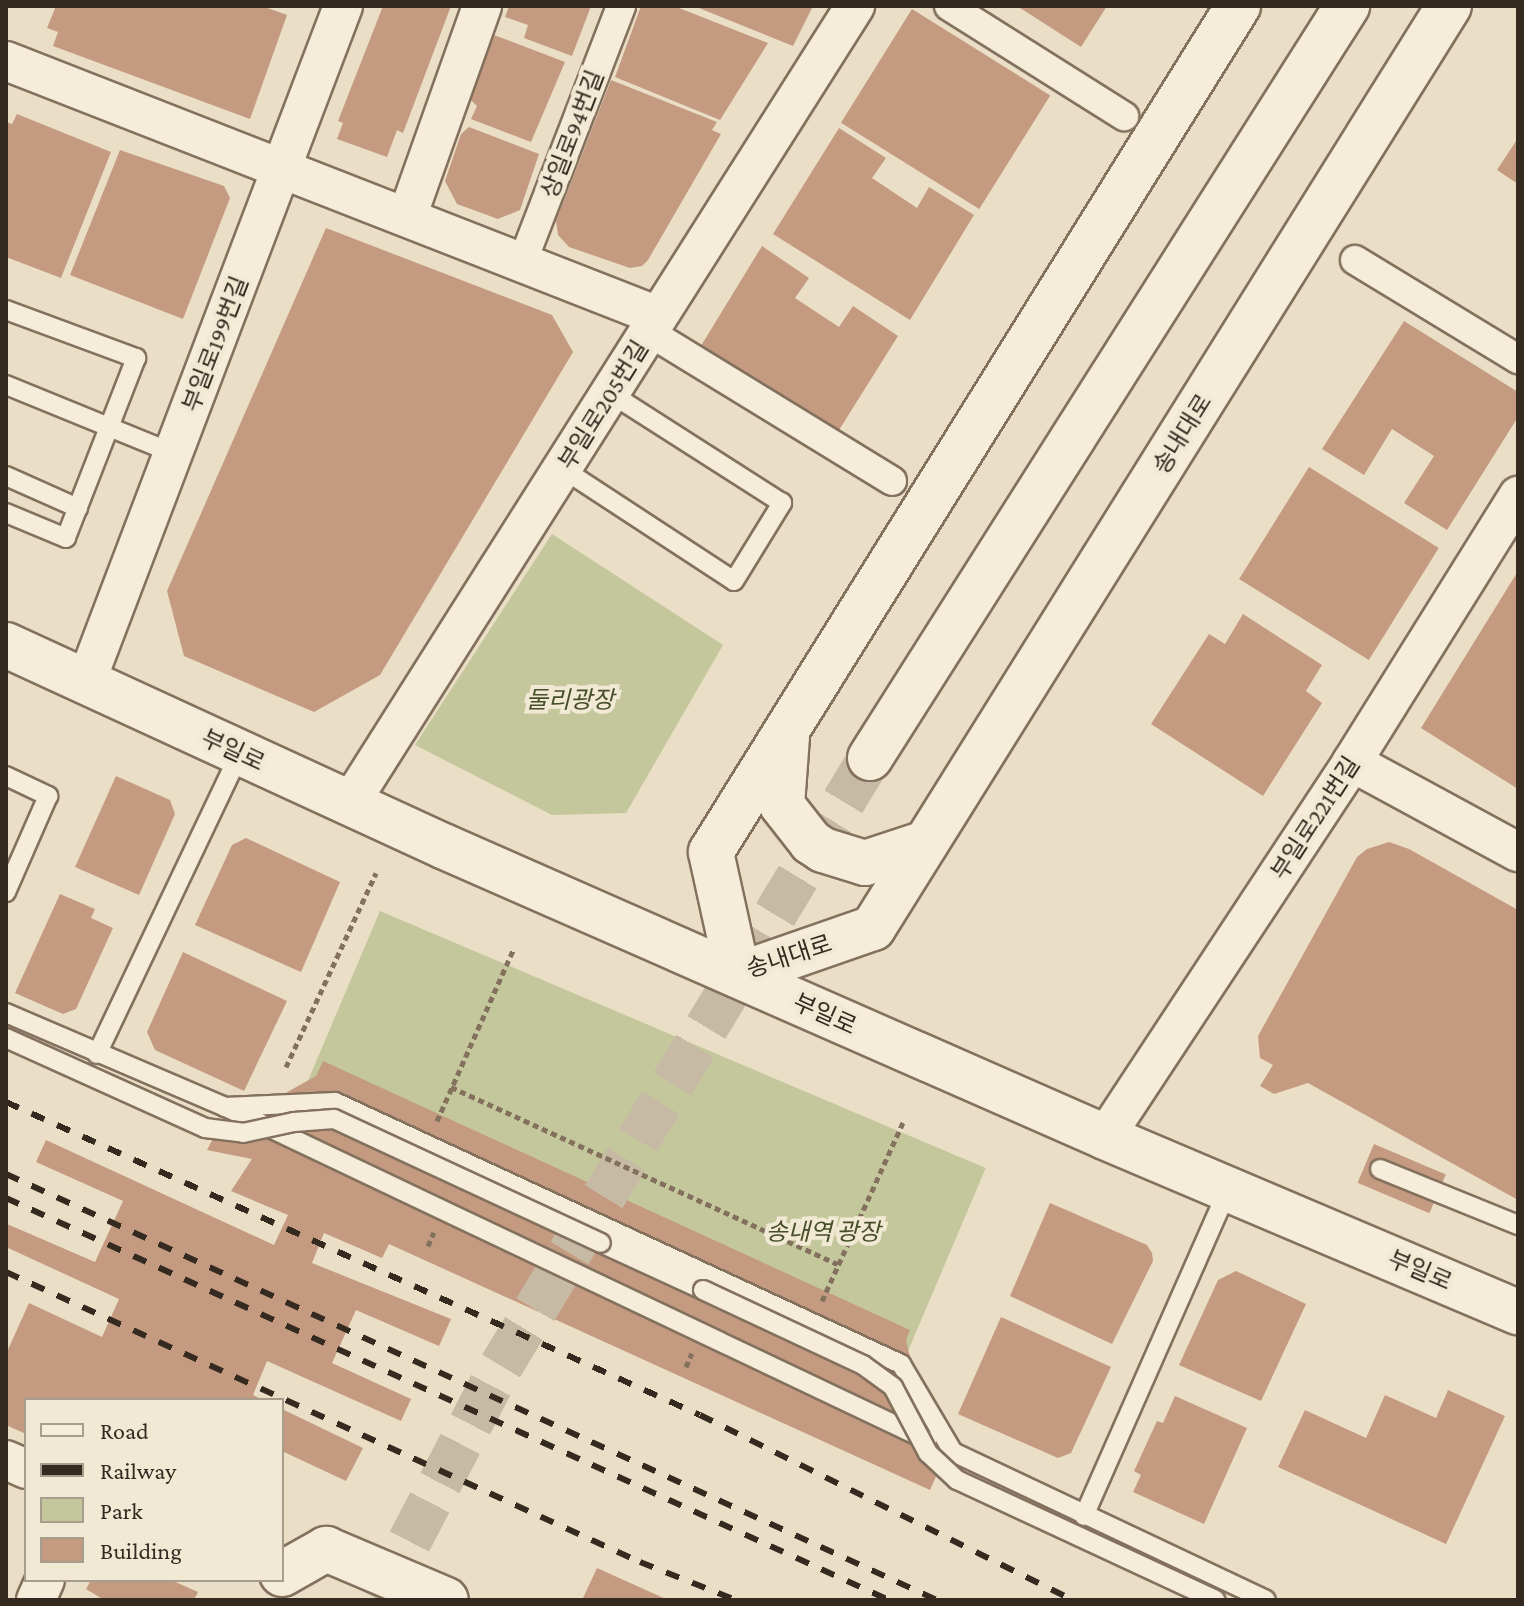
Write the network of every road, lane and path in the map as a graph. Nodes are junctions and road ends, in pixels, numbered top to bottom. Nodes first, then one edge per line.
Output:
1 (343, 6) edge
2 (482, 6) edge
3 (621, 6) edge
4 (855, 6) edge
5 (949, 6) edge
6 (1238, 6) edge
7 (1347, 6) edge
8 (1449, 6) edge
9 (6, 61) edge
10 (1124, 116) dead end
11 (282, 168) junction
12 (407, 217) junction
13 (1355, 260) dead end
14 (522, 263) junction
15 (6, 310) edge
16 (653, 324) junction
17 (1518, 359) edge
18 (6, 385) edge
19 (610, 393) junction
20 (110, 427) junction
21 (173, 453) junction
22 (563, 469) junction
23 (6, 476) edge
24 (892, 481) dead end
25 (78, 508) junction
26 (1514, 510) edge
27 (6, 513) edge
28 (6, 645) edge
29 (86, 682) junction
30 (787, 730) junction
31 (240, 753) junction
32 (870, 758) tunnel mouth
33 (1352, 762) junction
34 (6, 776) edge
35 (350, 803) junction
36 (926, 843) junction
37 (1518, 851) edge
38 (376, 873) dead end
39 (6, 892) edge
40 (513, 950) dead end
41 (738, 975) junction
42 (6, 1013) edge
43 (6, 1038) edge
44 (97, 1054) junction
45 (286, 1067) dead end
46 (451, 1087) junction
47 (225, 1107) junction
48 (904, 1120) dead end
49 (1105, 1137) junction
50 (426, 1145) junction
51 (1380, 1169) dead end
52 (1229, 1189) junction
53 (1518, 1225) edge
54 (837, 1264) junction
55 (1518, 1312) edge
56 (812, 1323) junction
57 (953, 1452) junction
58 (1084, 1516) junction
59 (284, 1573) edge
60 (446, 1600) edge
61 (1216, 1600) edge
62 (1266, 1600) edge

1 - 11 street, 부일로199번길
2 - 12 street
3 - 14 street, 상일로94번길
4 - 16 street, 부일로205번길
5 - 10 street
6 - 30 street, 송내대로
7 - 32 street
8 - 36 street, 송내대로
9 - 11 street
11 - 12 street
11 - 21 street, 부일로199번길
12 - 14 street
13 - 17 street
14 - 16 street
15 - 20 lane
16 - 19 street, 부일로205번길
16 - 24 street
18 - 20 lane
19 - 22 street, 부일로205번길
19 - 22 lane
20 - 21 lane
20 - 25 lane
21 - 29 street, 부일로199번길
22 - 35 street, 부일로205번길
23 - 25 lane
25 - 27 lane
26 - 33 street, 부일로221번길
28 - 29 street, 부일로
29 - 31 street, 부일로
30 - 36 street
30 - 41 street, 송내대로
31 - 35 street, 부일로
31 - 44 lane
33 - 37 street
33 - 49 street, 부일로221번길
34 - 39 lane
35 - 41 street, 부일로
36 - 41 street, 송내대로
38 - 45 path
40 - 46 path
41 - 49 street, 부일로
42 - 44 lane
43 - 61 lane, bridge
44 - 47 lane
46 - 50 path
46 - 54 path
47 - 50 lane
47 - 57 lane
48 - 54 path
49 - 52 street, 부일로
50 - 56 lane
51 - 53 lane
52 - 55 street, 부일로
52 - 58 lane
54 - 56 path
56 - 57 lane
57 - 58 lane
58 - 62 lane
59 - 60 street

